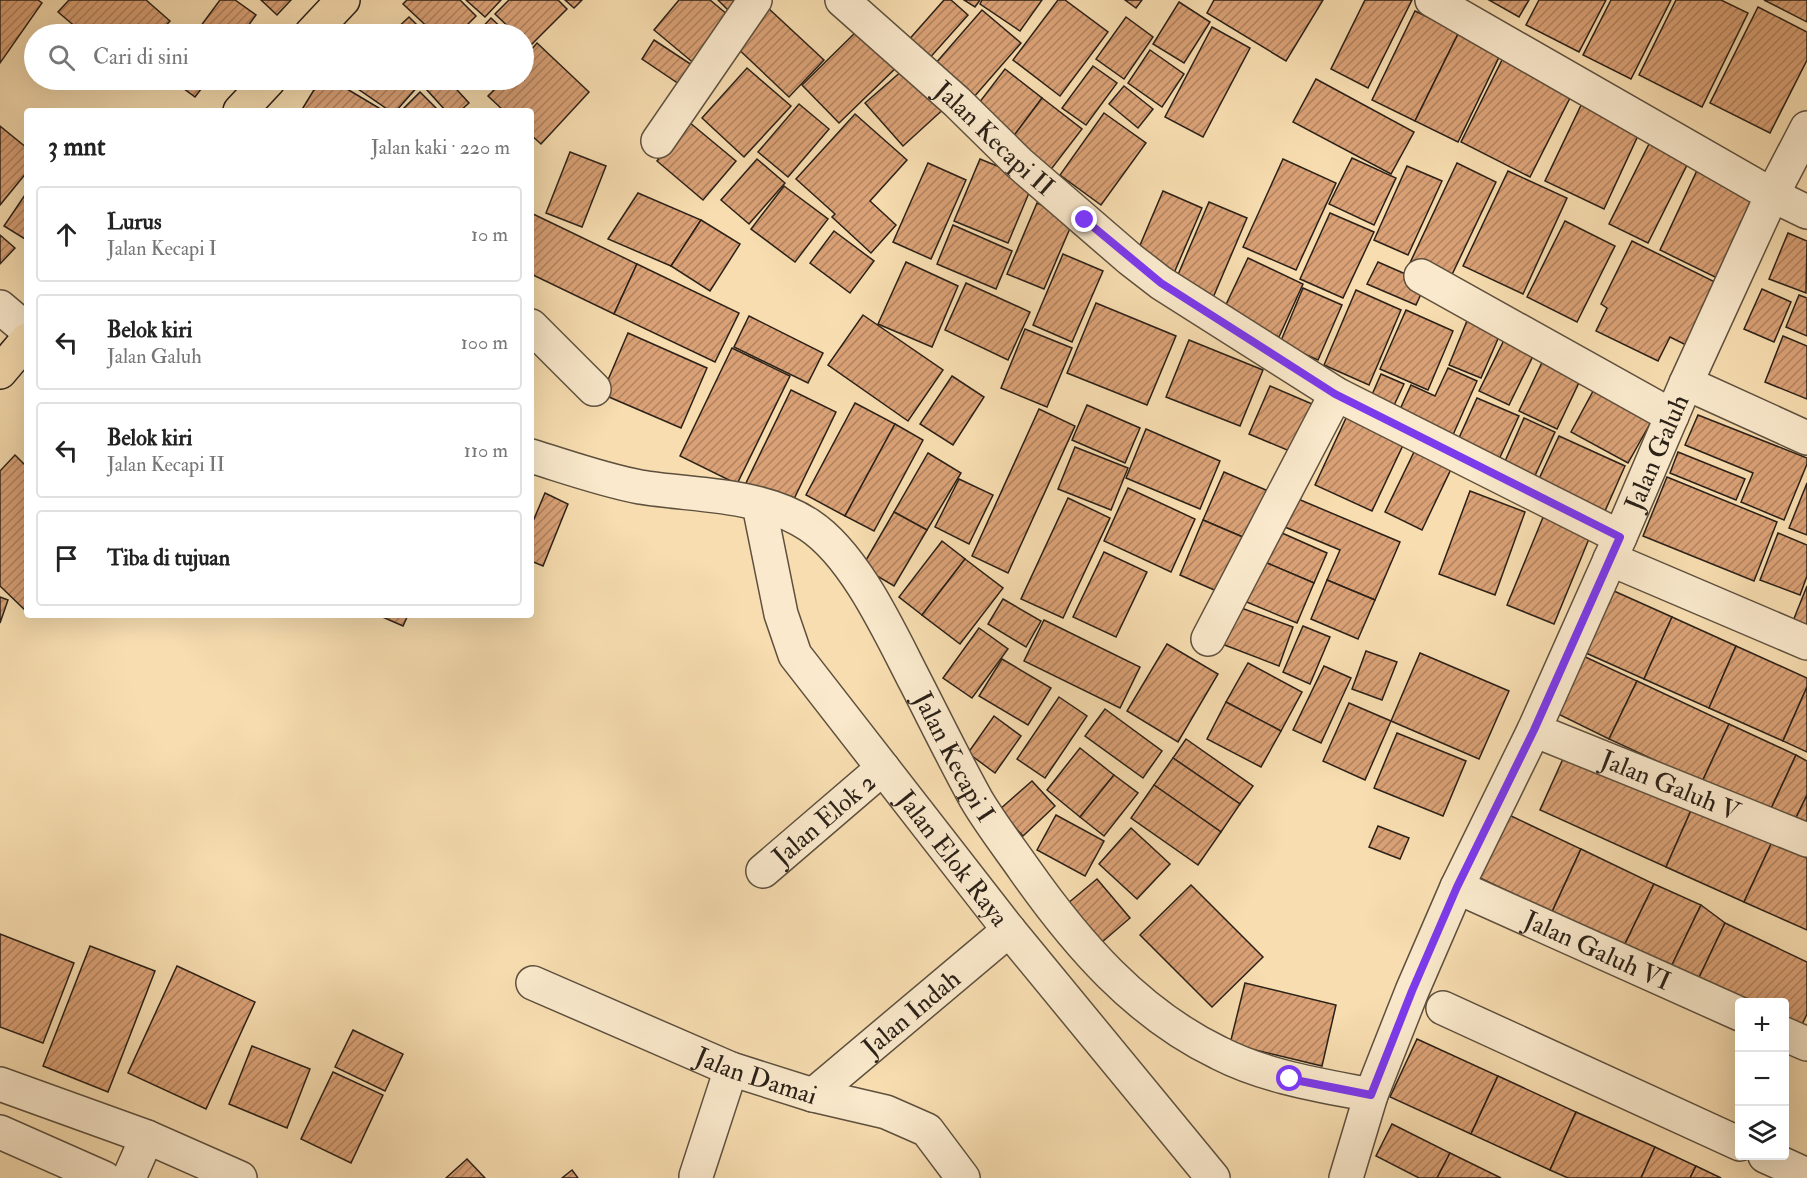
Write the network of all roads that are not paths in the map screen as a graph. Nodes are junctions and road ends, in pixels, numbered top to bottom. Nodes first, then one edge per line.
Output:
1 (343, 0) edge
2 (755, 0) edge
3 (842, 0) edge
4 (1432, 0) edge
5 (320, 24) edge
6 (260, 90) edge
7 (243, 108) edge
8 (1807, 128) edge
9 (658, 141) dead end
10 (1772, 195) junction
11 (1807, 212) edge
12 (1421, 276) dead end
13 (0, 307) edge
14 (24, 327) edge
15 (534, 329) edge
16 (24, 344) edge
17 (0, 372) edge
18 (1686, 383) junction
19 (594, 389) dead end
20 (1335, 394) junction
21 (1672, 416) junction
22 (1807, 438) edge
23 (534, 457) edge
24 (759, 505) junction
25 (1615, 548) junction
26 (1208, 639) dead end
27 (1807, 642) edge
28 (1534, 730) junction
29 (883, 768) junction
30 (1807, 840) edge
31 (763, 871) dead end
32 (1457, 887) junction
33 (1009, 930) junction
34 (533, 983) dead end
35 (1443, 1008) dead end
36 (1735, 1012) edge
37 (1789, 1036) edge
38 (1807, 1044) edge
39 (731, 1069) junction
40 (0, 1084) edge
41 (813, 1095) junction
42 (1371, 1095) junction
43 (76, 1110) junction
44 (0, 1132) edge
45 (147, 1137) junction
46 (1735, 1142) edge
47 (1776, 1160) edge
48 (56, 1168) edge
49 (1807, 1175) edge
50 (696, 1176) dead end
51 (104, 1178) edge
52 (129, 1178) edge
53 (240, 1178) edge
54 (963, 1178) edge
55 (1214, 1178) edge
56 (1346, 1178) edge

1 - 5 main road
2 - 9 street
3 - 20 street, Jalan Kecapi II
4 - 10 street
6 - 7 main road
8 - 10 street, Jalan Galuh
10 - 11 street
10 - 18 street, Jalan Galuh
12 - 21 street
13 - 14 street
15 - 19 street
16 - 17 main road
18 - 21 street, Jalan Galuh
18 - 22 street
20 - 25 street, Jalan Kecapi II
20 - 26 street
21 - 25 street, Jalan Galuh
23 - 24 street, Jalan Kecapi I
24 - 29 street, Jalan Elok Raya
24 - 42 street, Jalan Kecapi I
25 - 27 street, Jalan Kecapi II
25 - 28 street, Jalan Galuh
28 - 30 street, Jalan Galuh V
28 - 32 street, Jalan Galuh
29 - 31 street, Jalan Elok 2
29 - 33 street, Jalan Elok Raya
32 - 36 street, Jalan Galuh VI
32 - 42 street, Jalan Galuh
33 - 41 street, Jalan Indah
33 - 55 street, Jalan Elok Raya
34 - 39 street, Jalan Damai
35 - 46 street
37 - 38 street
39 - 41 street, Jalan Damai
39 - 50 street
40 - 43 street
41 - 54 street, Jalan Damai
42 - 56 street, Jalan Galuh
43 - 45 street
43 - 48 street
44 - 48 street
45 - 52 street
45 - 53 street
47 - 49 street
48 - 51 street

